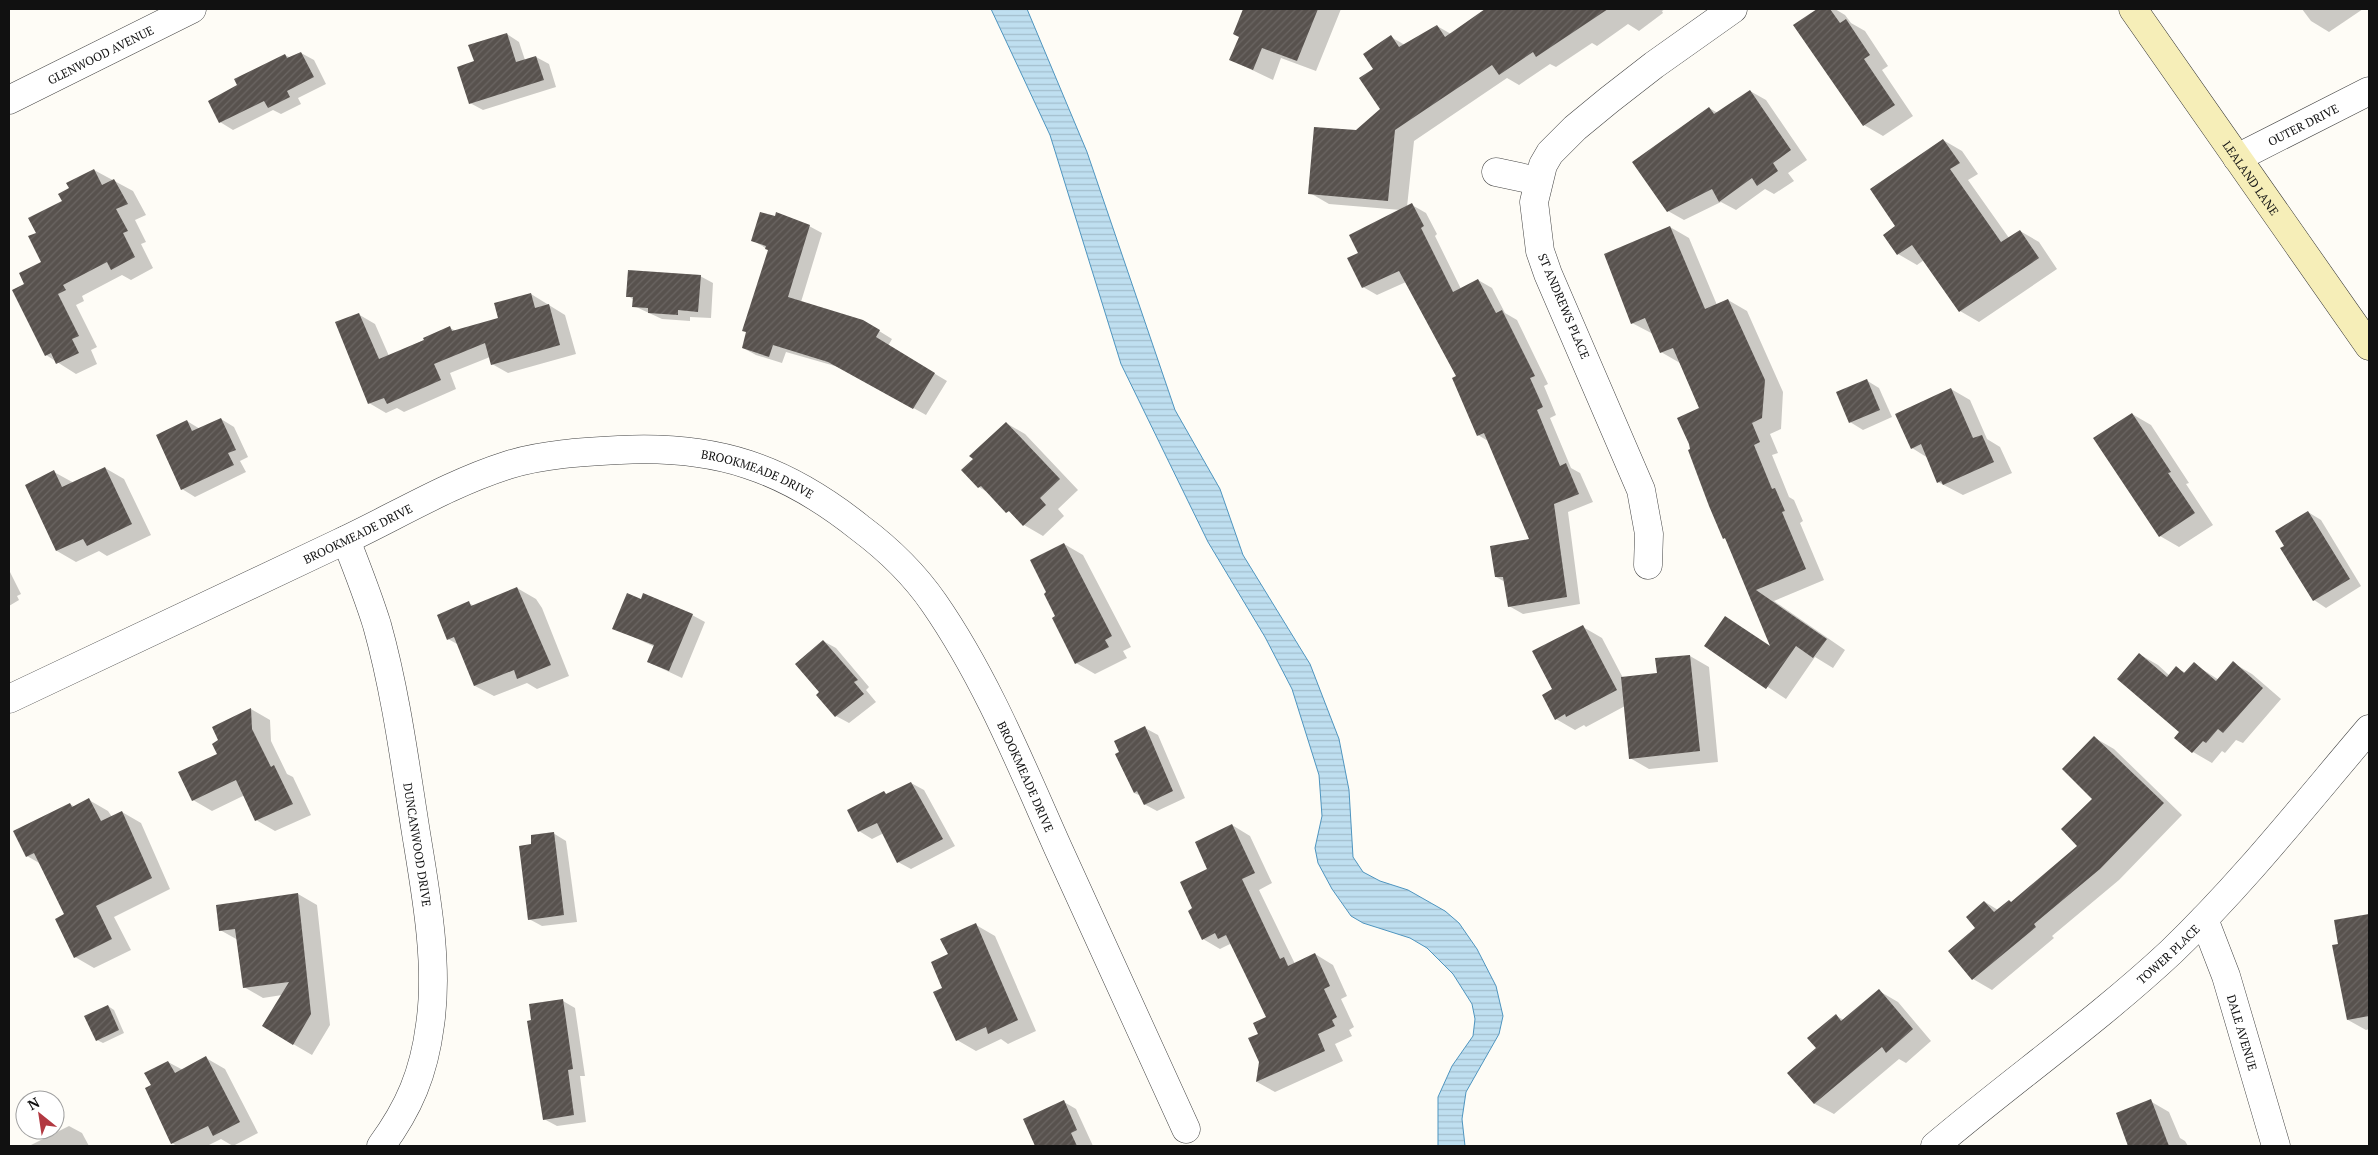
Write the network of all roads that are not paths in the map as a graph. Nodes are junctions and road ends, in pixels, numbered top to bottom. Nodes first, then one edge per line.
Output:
1 (192, 9) edge
2 (1733, 9) edge
3 (2133, 9) edge
4 (2369, 91) edge
5 (9, 100) edge
6 (2237, 158) junction
7 (1496, 172) dead end
8 (1538, 181) junction
9 (2369, 346) edge
10 (346, 540) junction
11 (1648, 565) dead end
12 (9, 699) edge
13 (2369, 729) edge
14 (2204, 919) junction
15 (1186, 1129) dead end
16 (381, 1146) edge
17 (1935, 1146) edge
18 (2276, 1146) edge

1 - 5 street, GLENWOOD AVENUE
2 - 8 street, ST ANDREWS PLACE
3 - 6 street, LEALAND LANE
4 - 6 street, OUTER DRIVE
6 - 9 street, LEALAND LANE
7 - 8 street
8 - 11 street, ST ANDREWS PLACE
10 - 12 street, BROOKMEADE DRIVE
10 - 15 street, BROOKMEADE DRIVE
10 - 16 street, DUNCANWOOD DRIVE
13 - 14 street, TOWER PLACE
14 - 17 street, TOWER PLACE
14 - 18 street, DALE AVENUE

